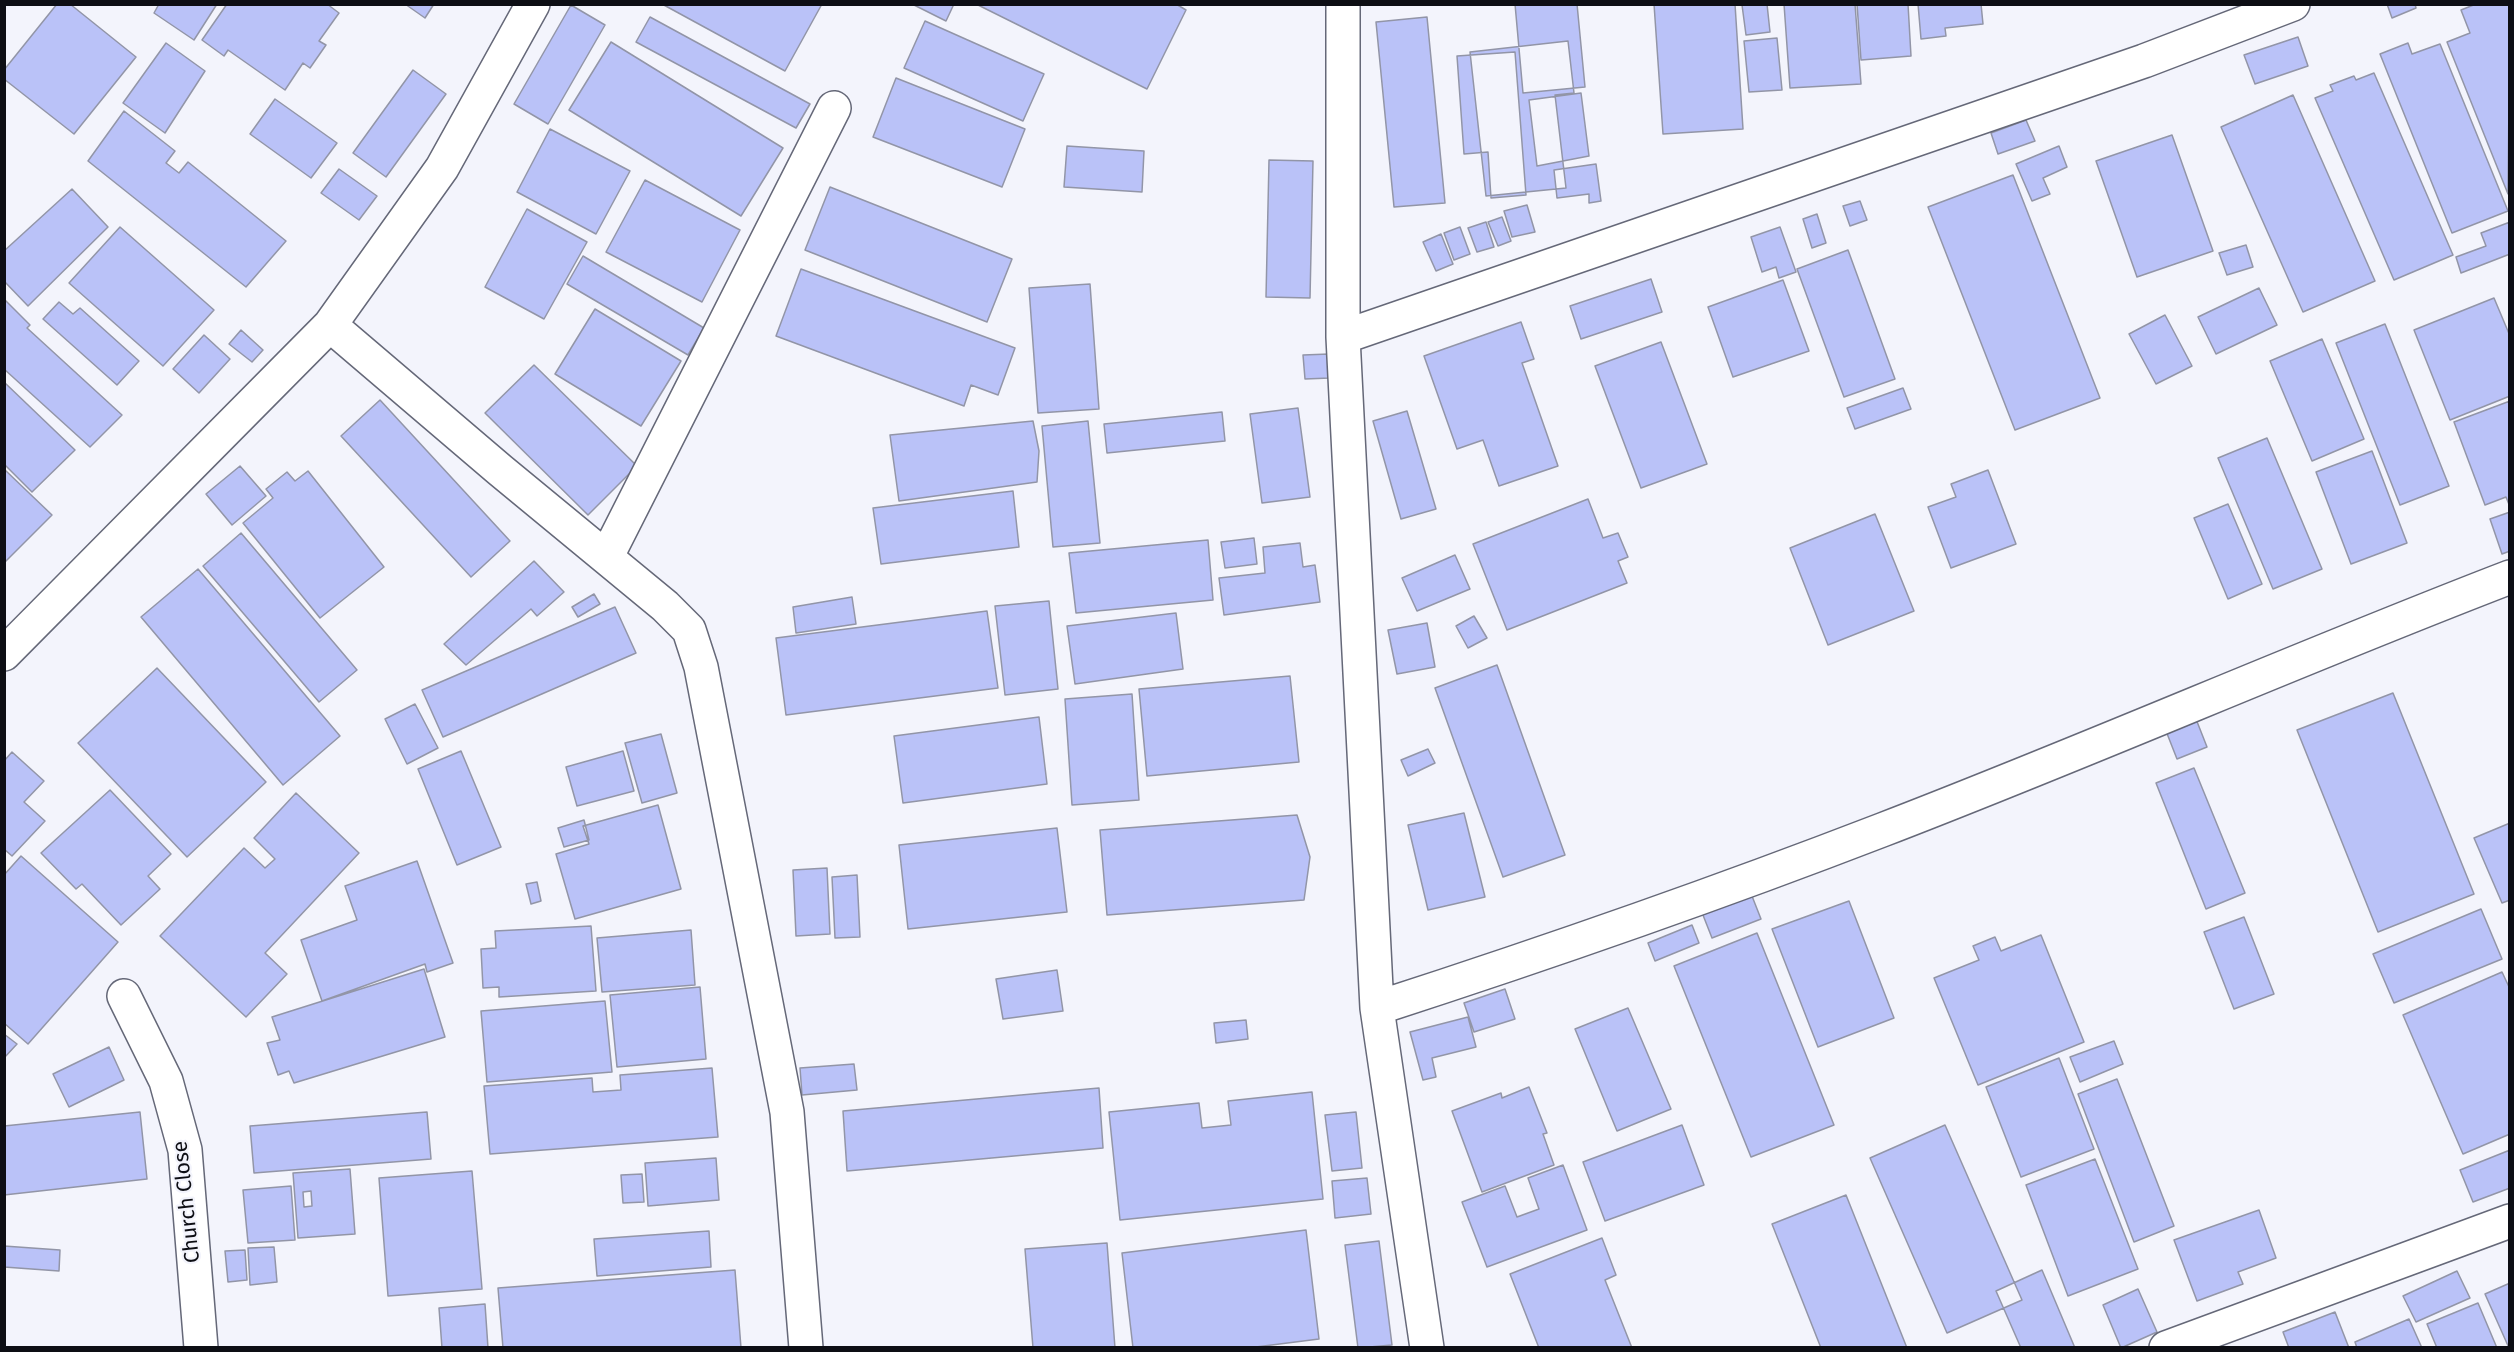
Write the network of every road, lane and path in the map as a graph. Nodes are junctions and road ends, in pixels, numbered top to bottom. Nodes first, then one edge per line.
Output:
1 (532, 4) edge
2 (1342, 4) edge
3 (2294, 4) edge
4 (834, 108) dead end
5 (330, 325) junction
6 (1343, 337) junction
7 (607, 556) junction
8 (2510, 577) edge
9 (4, 654) edge
10 (124, 996) dead end
11 (1377, 1008) junction
12 (2510, 1221) edge
13 (201, 1347) edge
14 (806, 1347) edge
15 (1427, 1347) edge
16 (2166, 1347) edge

1 - 5 street
2 - 6 street
3 - 6 street
4 - 7 street
5 - 7 street
5 - 9 street
6 - 11 street
7 - 14 street
8 - 11 street
10 - 13 street, Church Close
11 - 15 street
12 - 16 street

